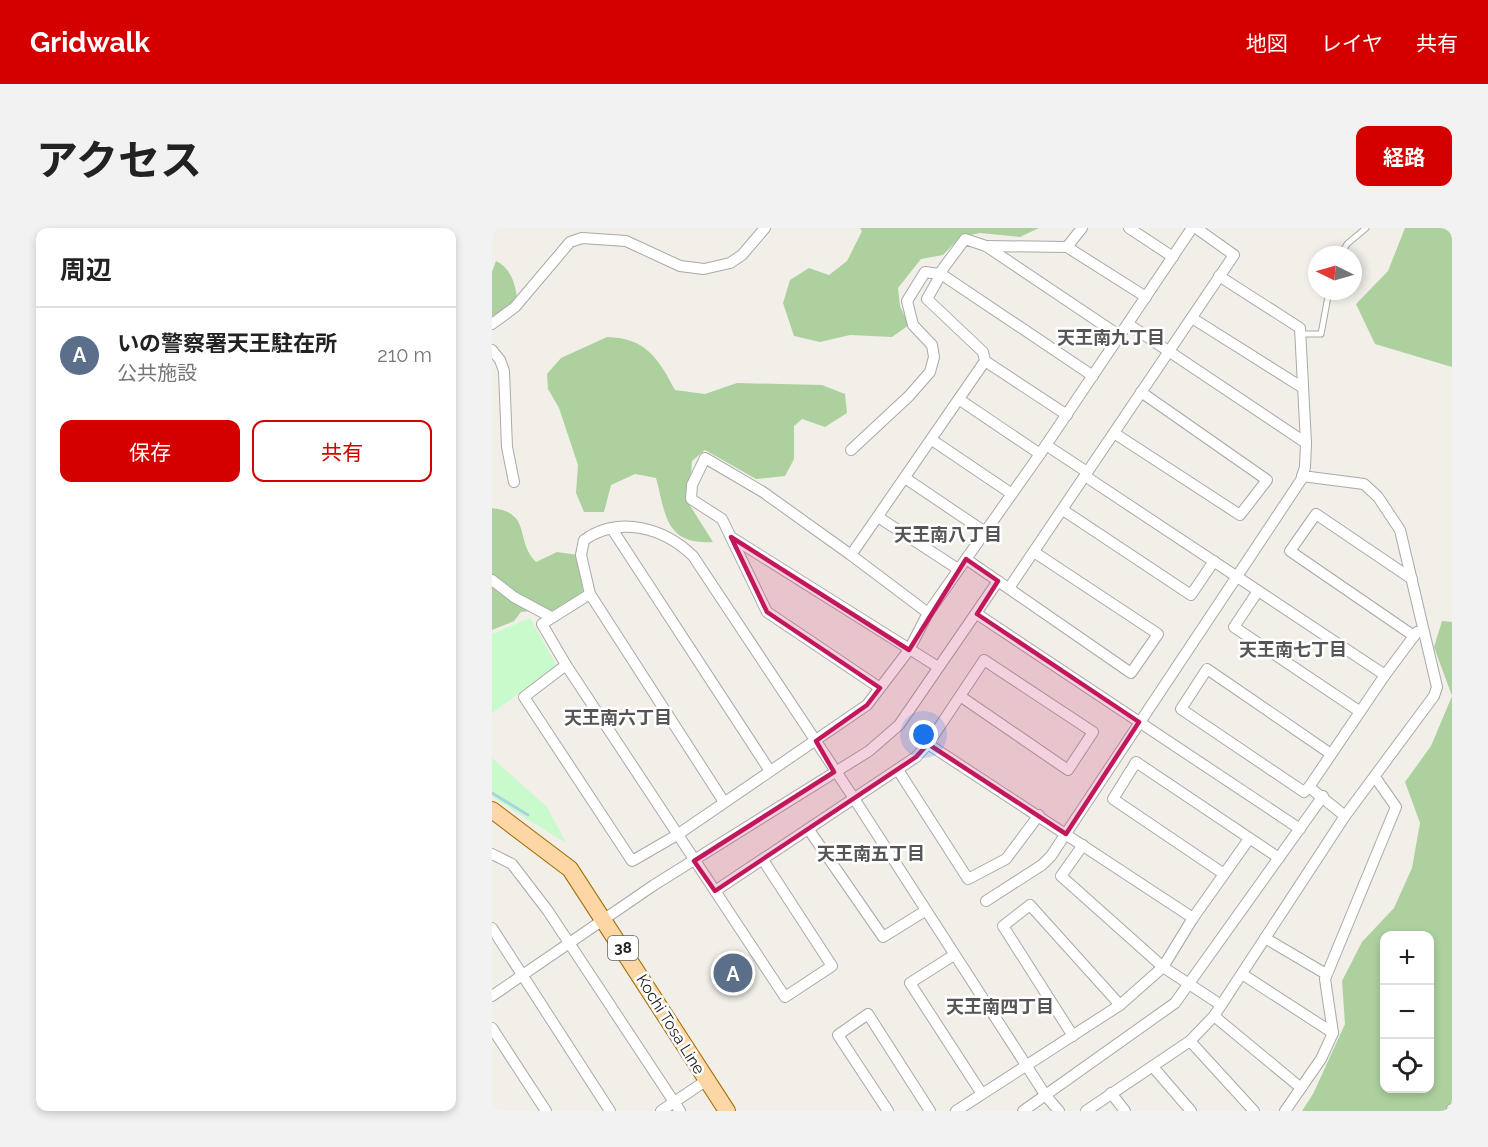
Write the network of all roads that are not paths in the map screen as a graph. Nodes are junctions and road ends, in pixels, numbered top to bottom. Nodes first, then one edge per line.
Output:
1 (765, 228) edge
2 (1082, 228) edge
3 (1129, 228) edge
4 (1194, 228) edge
5 (1366, 228) edge
6 (986, 246) junction
7 (1346, 246) edge
8 (1067, 247) junction
9 (1173, 257) junction
10 (940, 274) junction
11 (1220, 276) junction
12 (1146, 297) junction
13 (1327, 300) edge
14 (1192, 318) junction
15 (492, 324) edge
16 (1128, 324) junction
17 (1301, 334) junction
18 (1120, 336) junction
19 (492, 350) edge
20 (1167, 352) junction
21 (985, 361) junction
22 (1093, 376) junction
23 (1303, 388) junction
24 (1141, 392) junction
25 (960, 400) junction
26 (1066, 415) junction
27 (1114, 433) junction
28 (932, 440) junction
29 (1306, 443) junction
30 (851, 450) dead end
31 (1043, 450) junction
32 (1086, 474) junction
33 (1302, 476) junction
34 (905, 478) junction
35 (514, 482) dead end
36 (1012, 494) junction
37 (1063, 510) junction
38 (878, 517) junction
39 (612, 529) junction
40 (984, 532) junction
41 (731, 537) junction
42 (1034, 552) junction
43 (851, 555) junction
44 (966, 559) junction
45 (1214, 561) junction
46 (958, 569) junction
47 (1237, 576) junction
48 (1412, 579) junction
49 (492, 580) edge
50 (998, 581) junction
51 (1009, 588) junction
52 (1258, 591) junction
53 (590, 594) junction
54 (928, 613) junction
55 (977, 614) junction
56 (551, 617) junction
57 (1423, 624) junction
58 (1414, 636) junction
59 (909, 650) junction
60 (566, 665) junction
61 (938, 667) junction
62 (1385, 675) junction
63 (880, 688) junction
64 (960, 696) junction
65 (1359, 711) junction
66 (1139, 722) junction
67 (816, 741) junction
68 (928, 744) junction
69 (1331, 754) junction
70 (898, 770) junction
71 (770, 771) junction
72 (834, 772) junction
73 (1375, 777) junction
74 (1309, 787) junction
75 (1323, 796) junction
76 (855, 800) junction
77 (724, 802) junction
78 (492, 810) edge
79 (1039, 815) junction
80 (1345, 816) junction
81 (1300, 829) junction
82 (809, 830) junction
83 (1066, 834) junction
84 (677, 835) junction
85 (1249, 839) junction
86 (1083, 845) junction
87 (492, 854) edge
88 (1279, 858) junction
89 (763, 860) junction
90 (694, 861) junction
91 (1224, 874) junction
92 (715, 891) junction
93 (986, 901) dead end
94 (925, 911) junction
95 (1193, 918) junction
96 (605, 920) junction
97 (492, 928) edge
98 (1265, 938) junction
99 (569, 944) junction
100 (954, 956) junction
101 (1163, 967) junction
102 (1242, 974) junction
103 (1326, 974) junction
104 (524, 975) junction
105 (1189, 983) junction
106 (492, 996) edge
107 (1120, 1005) junction
108 (1221, 1005) junction
109 (1214, 1016) junction
110 (492, 1028) edge
111 (1333, 1033) junction
112 (1073, 1036) junction
113 (1190, 1041) junction
114 (1026, 1065) junction
115 (1153, 1067) junction
116 (707, 1080) junction
117 (1301, 1088) junction
118 (1111, 1093) junction
119 (982, 1094) junction
120 (1046, 1096) junction
121 (677, 1107) edge
122 (546, 1111) edge
123 (610, 1111) edge
124 (661, 1111) edge
125 (727, 1111) edge
126 (888, 1111) edge
127 (930, 1111) edge
128 (956, 1111) edge
129 (1023, 1111) edge
130 (1059, 1111) edge
131 (1086, 1111) edge
132 (1125, 1111) edge
133 (1191, 1111) edge
134 (1254, 1111) edge
135 (1285, 1111) edge

1 - 15 street
2 - 8 street
3 - 9 street
4 - 9 street
4 - 11 street
5 - 7 lane
6 - 8 street
6 - 10 street
6 - 18 street
8 - 12 street
9 - 12 street
10 - 21 street
10 - 22 street
10 - 30 street
11 - 14 street
11 - 17 street
12 - 16 street
13 - 17 lane
14 - 20 street
14 - 23 street
16 - 18 street
16 - 20 street
17 - 23 street
18 - 22 street
19 - 35 street
20 - 24 street
20 - 29 street
21 - 25 street
21 - 26 street
22 - 26 street
23 - 29 street
24 - 27 street
24 - 27 street
25 - 28 street
25 - 31 street
26 - 31 street
27 - 32 street
28 - 34 street
28 - 36 street
29 - 33 street
31 - 32 street
31 - 36 street
32 - 37 street
32 - 45 street
33 - 47 street
33 - 48 street
34 - 38 street
34 - 40 street
36 - 40 street
37 - 42 street
37 - 45 street
38 - 43 street
38 - 46 street
39 - 53 street
39 - 67 street
39 - 71 street
40 - 44 street
41 - 43 street
41 - 59 street
41 - 63 street
42 - 51 street
42 - 51 street
43 - 54 street
44 - 46 street
44 - 50 street
45 - 47 street
46 - 54 street
47 - 52 street
47 - 66 street
48 - 57 street
48 - 58 street
49 - 56 street
50 - 51 street
50 - 55 street
52 - 62 street
52 - 65 street
53 - 56 street
53 - 77 street
54 - 59 street
55 - 61 street
55 - 66 street
56 - 60 street
57 - 58 street
57 - 73 street
58 - 62 street
59 - 61 street
59 - 63 street
60 - 84 street
60 - 84 street
61 - 72 street
62 - 65 street
63 - 67 street
64 - 64 street
64 - 68 street
65 - 69 street
66 - 81 street
66 - 83 street
67 - 71 street
67 - 72 street
68 - 70 street
68 - 79 street
69 - 74 street
69 - 74 street
70 - 76 street
70 - 79 street
71 - 77 street
72 - 76 street
72 - 90 street
73 - 80 street
73 - 103 street
74 - 75 street
75 - 80 street
75 - 81 street
76 - 82 street
76 - 94 street
77 - 84 street
78 - 96 main road, Kochi Tosa Line / 38
79 - 83 street
80 - 98 street
81 - 88 street
82 - 89 street
82 - 94 street
83 - 86 street
83 - 93 street
84 - 90 street
85 - 88 street
85 - 91 street
85 - 91 street
86 - 95 street
86 - 101 street
87 - 99 street
88 - 105 street
89 - 92 street
89 - 92 street
90 - 92 street
90 - 96 street
91 - 95 street
94 - 100 street
95 - 101 street
96 - 99 street
96 - 116 main road, Kochi Tosa Line / 38
97 - 104 street
98 - 102 street
98 - 103 street
99 - 104 street
99 - 121 street
100 - 114 street
100 - 119 street
101 - 105 street
101 - 107 street
102 - 108 street
102 - 111 street
103 - 111 street
104 - 106 street
104 - 123 street
105 - 108 street
105 - 120 street
107 - 112 street
107 - 112 street
108 - 109 street
109 - 113 street
109 - 117 street
110 - 122 street
111 - 117 street
112 - 114 street
113 - 115 street
113 - 134 street
114 - 119 street
114 - 120 street
115 - 118 street
115 - 133 street
116 - 121 street
116 - 125 main road, Kochi Tosa Line / 38
117 - 135 street
118 - 131 street
118 - 132 street
119 - 128 street
120 - 129 street
120 - 130 street
121 - 124 street
126 - 127 street

